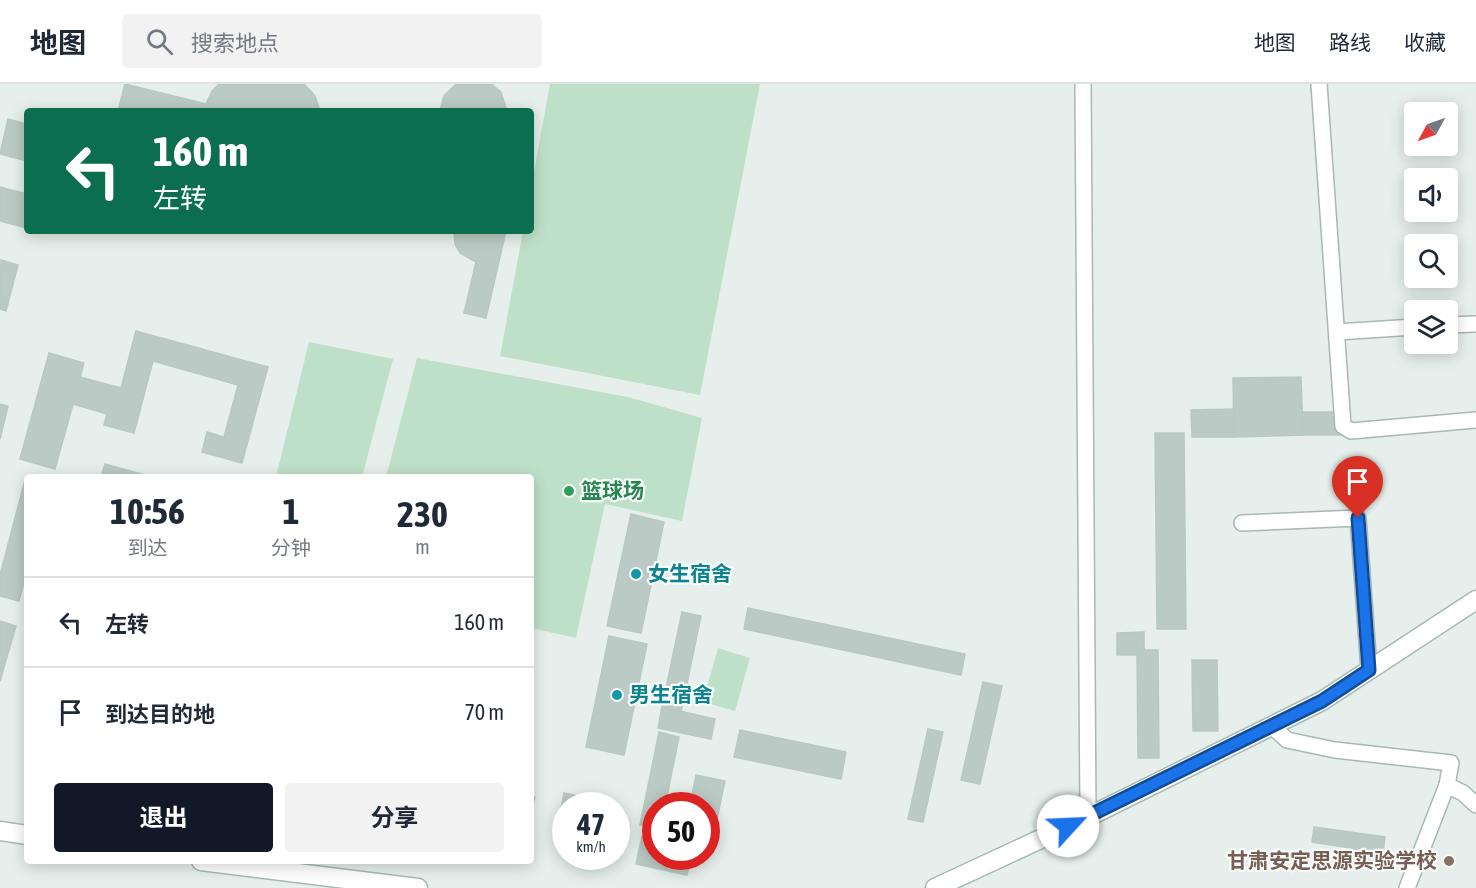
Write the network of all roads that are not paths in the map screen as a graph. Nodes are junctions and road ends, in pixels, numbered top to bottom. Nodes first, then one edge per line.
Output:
1 (1083, 84) edge
2 (1319, 84) edge
3 (1476, 324) edge
4 (1458, 325) edge
5 (1404, 328) edge
6 (1336, 332) junction
7 (1476, 420) edge
8 (1242, 523) dead end
9 (1476, 600) edge
10 (1369, 670) junction
11 (1272, 726) junction
12 (1447, 785) junction
13 (1476, 805) edge
14 (1088, 817) junction
15 (0, 831) edge
16 (24, 835) edge
17 (225, 864) edge
18 (418, 888) edge
19 (935, 888) edge
20 (1407, 888) edge

1 - 14 street
2 - 6 street
3 - 4 street
5 - 6 street
6 - 7 street
8 - 10 street
9 - 10 main road
10 - 11 main road
11 - 12 street
11 - 14 main road
12 - 13 street
12 - 20 street
14 - 19 main road
15 - 16 main road
17 - 18 main road

